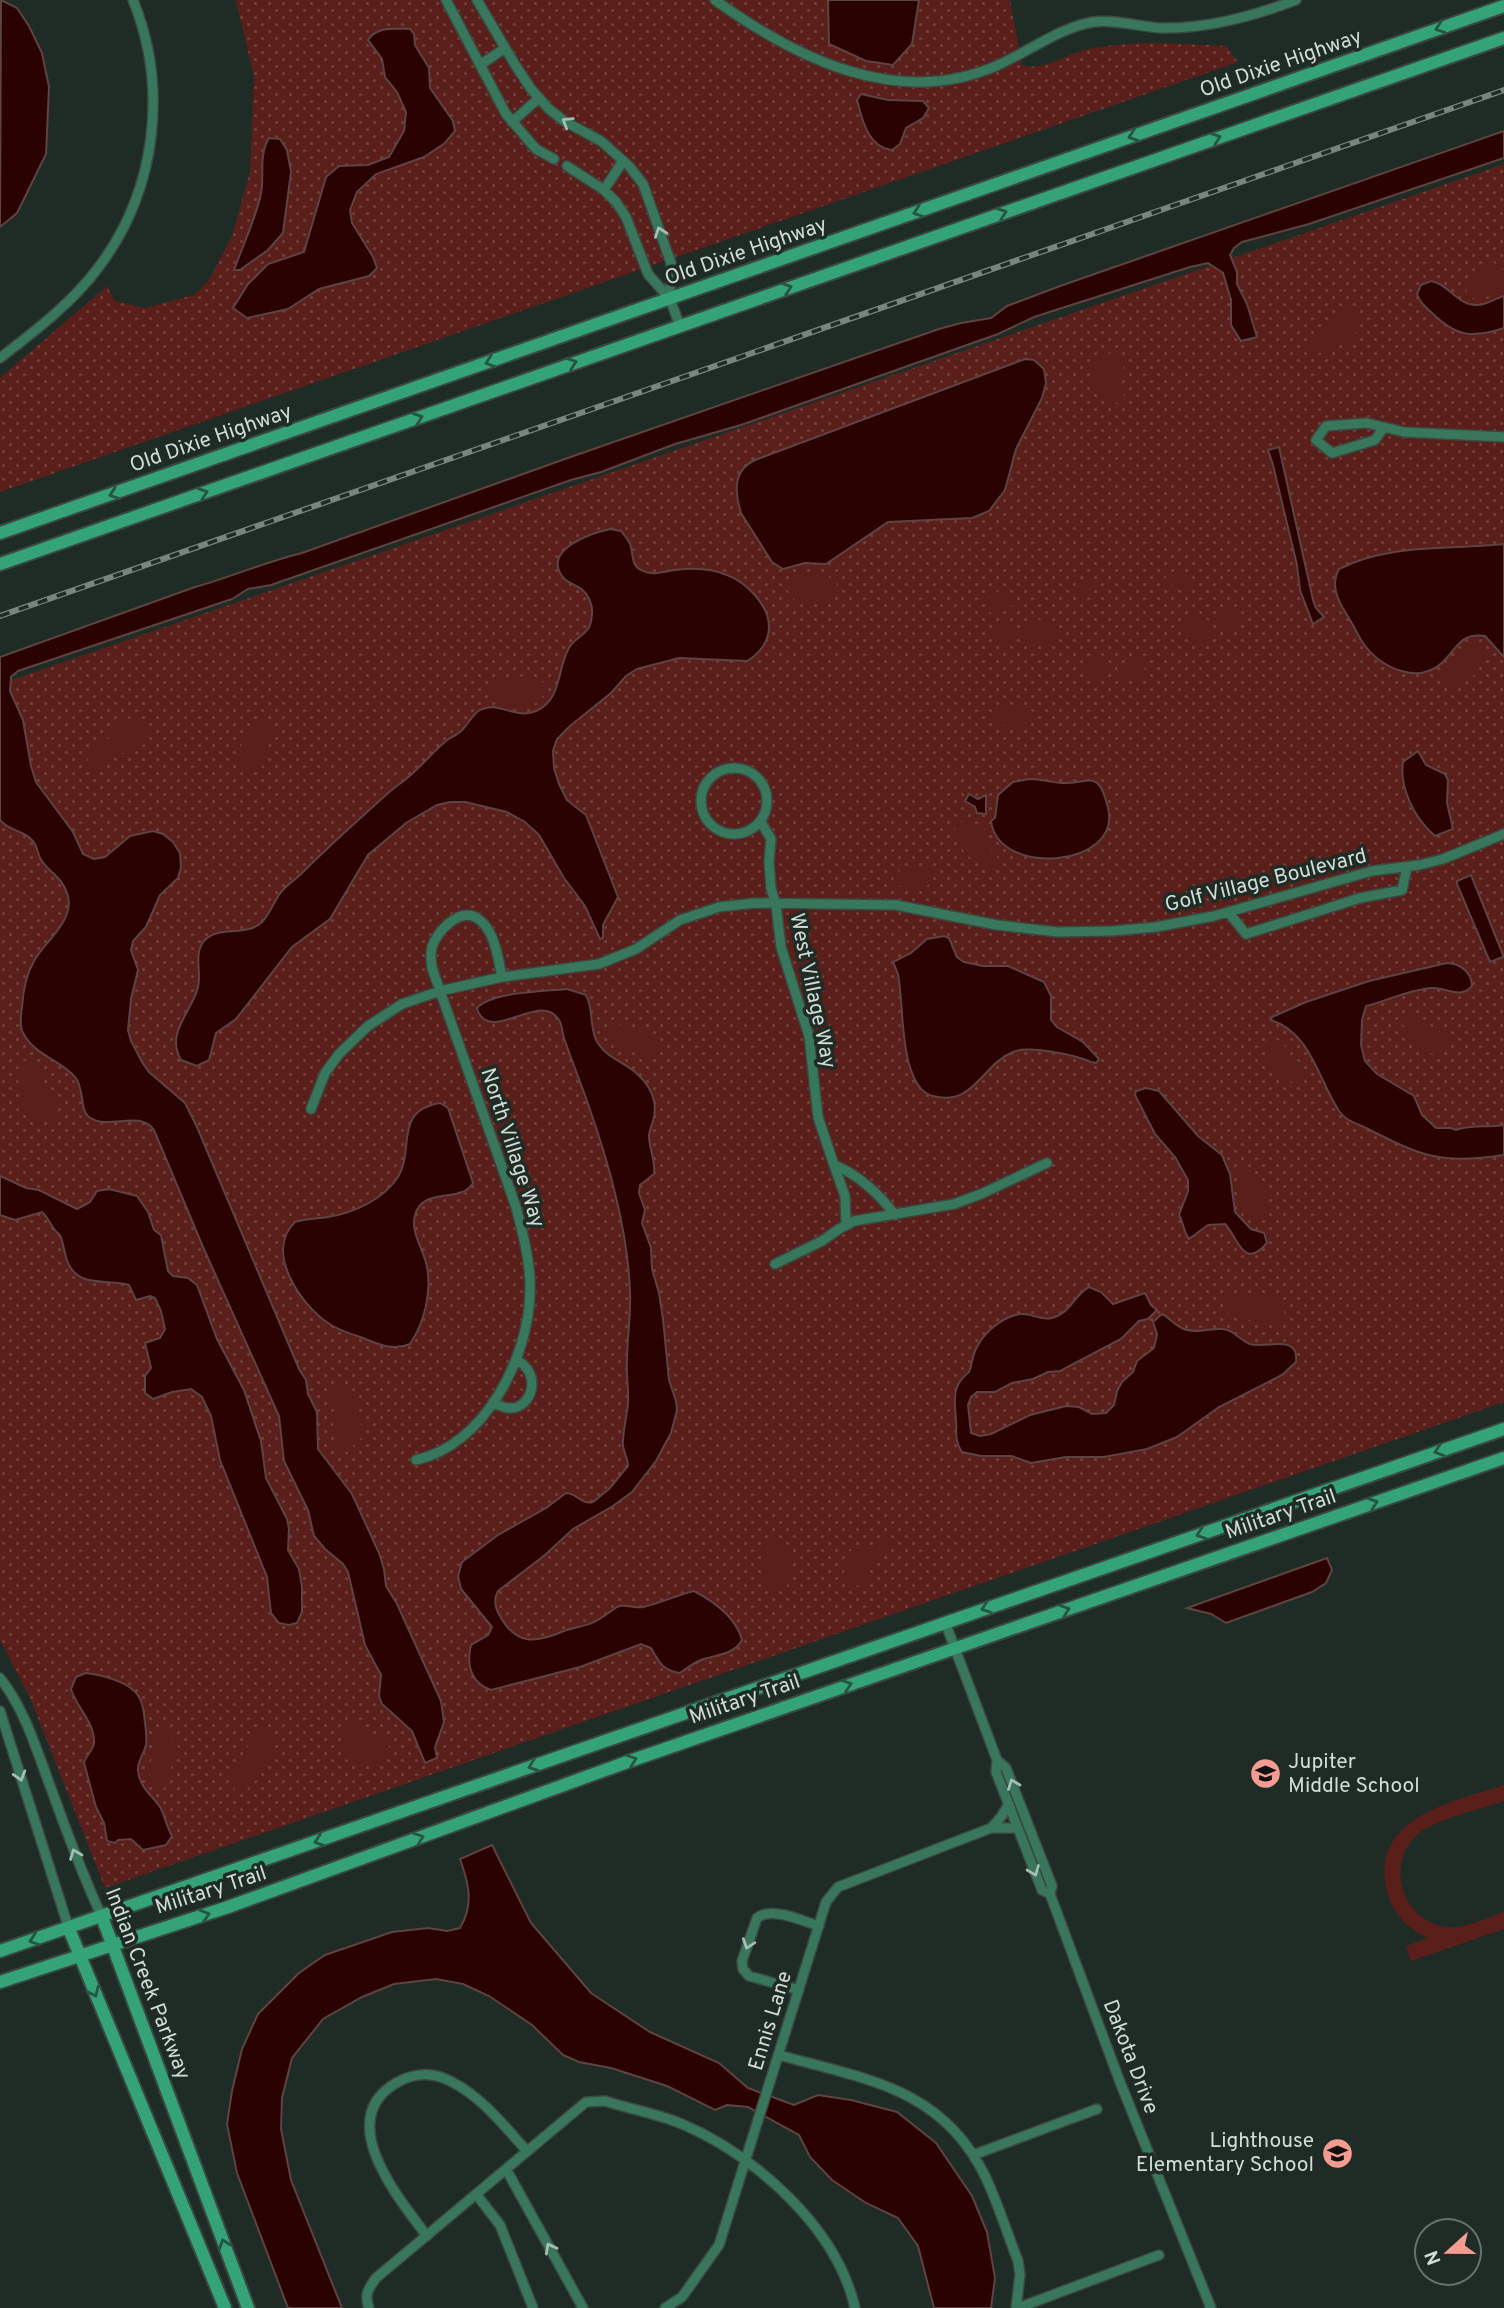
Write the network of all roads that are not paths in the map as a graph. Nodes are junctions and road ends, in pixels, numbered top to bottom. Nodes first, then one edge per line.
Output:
1 (133, 0) edge
2 (446, 0) edge
3 (477, 0) edge
4 (715, 0) edge
5 (1296, 0) edge
6 (1504, 6) edge
7 (1504, 38) edge
8 (505, 48) junction
9 (480, 65) junction
10 (539, 98) junction
11 (512, 122) junction
12 (554, 159) dead end
13 (623, 161) junction
14 (567, 166) dead end
15 (604, 190) junction
16 (670, 299) junction
17 (680, 326) junction
18 (0, 358) edge
19 (1384, 427) junction
20 (1504, 437) edge
21 (0, 533) edge
22 (0, 565) edge
23 (761, 822) junction
24 (1504, 834) edge
25 (1408, 867) junction
26 (776, 905) junction
27 (1229, 913) junction
28 (502, 977) junction
29 (440, 991) junction
30 (311, 1108) dead end
31 (1047, 1163) dead end
32 (834, 1165) junction
33 (895, 1215) junction
34 (846, 1224) junction
35 (775, 1264) dead end
36 (516, 1360) junction
37 (493, 1402) junction
38 (1504, 1429) edge
39 (1504, 1458) edge
40 (416, 1460) dead end
41 (945, 1622) junction
42 (954, 1648) junction
43 (0, 1678) edge
44 (0, 1710) edge
45 (997, 1760) junction
46 (1009, 1804) junction
47 (991, 1828) junction
48 (1018, 1828) junction
49 (1050, 1894) junction
50 (102, 1917) junction
51 (819, 1926) junction
52 (69, 1928) junction
53 (113, 1943) junction
54 (0, 1951) edge
55 (79, 1955) junction
56 (0, 1982) edge
57 (799, 1990) junction
58 (779, 2055) junction
59 (1097, 2109) dead end
60 (527, 2151) junction
61 (973, 2155) junction
62 (744, 2161) junction
63 (506, 2169) junction
64 (476, 2194) junction
65 (427, 2236) junction
66 (1159, 2255) dead end
67 (225, 2308) edge
68 (248, 2308) edge
69 (369, 2308) edge
70 (533, 2308) edge
71 (583, 2308) edge
72 (665, 2308) edge
73 (855, 2308) edge
74 (1017, 2308) edge
75 (1211, 2308) edge

1 - 18 street
2 - 9 street
3 - 8 street
4 - 5 street
6 -> 16 main road, Old Dixie Highway
17 -> 7 main road
8 - 9 street
8 - 10 street
9 - 11 street
10 - 11 street
13 -> 10 street
11 - 12 street
13 - 15 street
16 -> 13 street
14 - 15 street
15 - 16 street
16 - 17 street
16 -> 21 main road, Old Dixie Highway
22 -> 17 main road
19 - 19 street
19 - 20 street
23 - 23 street
23 - 26 street, West Village Way
24 - 25 street, Golf Village Boulevard
25 - 27 street, Golf Village Boulevard
25 - 27 street
26 - 27 street, Golf Village Boulevard
26 - 28 street, Golf Village Boulevard
26 - 32 street, West Village Way
28 - 29 street, Golf Village Boulevard
28 - 29 street
29 - 30 street, Golf Village Boulevard
29 - 36 street, North Village Way
31 - 33 street
32 - 33 street
32 - 34 street, West Village Way
33 - 34 street
34 - 35 street
36 - 37 street, North Village Way
36 - 37 street
37 - 40 street, North Village Way
38 -> 41 main road, Military Trail
42 -> 39 main road, Military Trail
41 - 42 street, Dakota Drive
41 -> 50 main road, Military Trail
42 - 45 street, Dakota Drive
53 -> 42 main road, Military Trail
50 -> 43 street, Indian Creek Parkway
44 -> 52 street
45 - 46 street, Dakota Drive
49 -> 45 street, Dakota Drive
46 - 47 street
46 - 48 street, Dakota Drive
47 - 48 street, Ennis Lane
47 - 51 street, Ennis Lane
48 -> 49 street, Dakota Drive
49 - 75 street, Dakota Drive
50 - 52 main road, Military Trail
50 - 53 main road, Indian Creek Parkway
51 - 57 street, Ennis Lane
51 -> 57 street
52 -> 54 main road, Military Trail
52 - 55 main road
53 - 55 main road, Military Trail
68 -> 53 main road, Indian Creek Parkway
55 - 56 main road, Military Trail
55 -> 67 main road
57 - 58 street, Ennis Lane
58 - 61 street
58 - 62 street, Ennis Lane
59 - 61 street
60 - 62 street
60 - 63 street
60 - 65 street
61 - 74 street
62 - 72 street, Ennis Lane
62 - 73 street
63 - 64 street
71 -> 63 street
64 - 65 street
64 - 70 street
65 - 69 street
66 - 74 street

